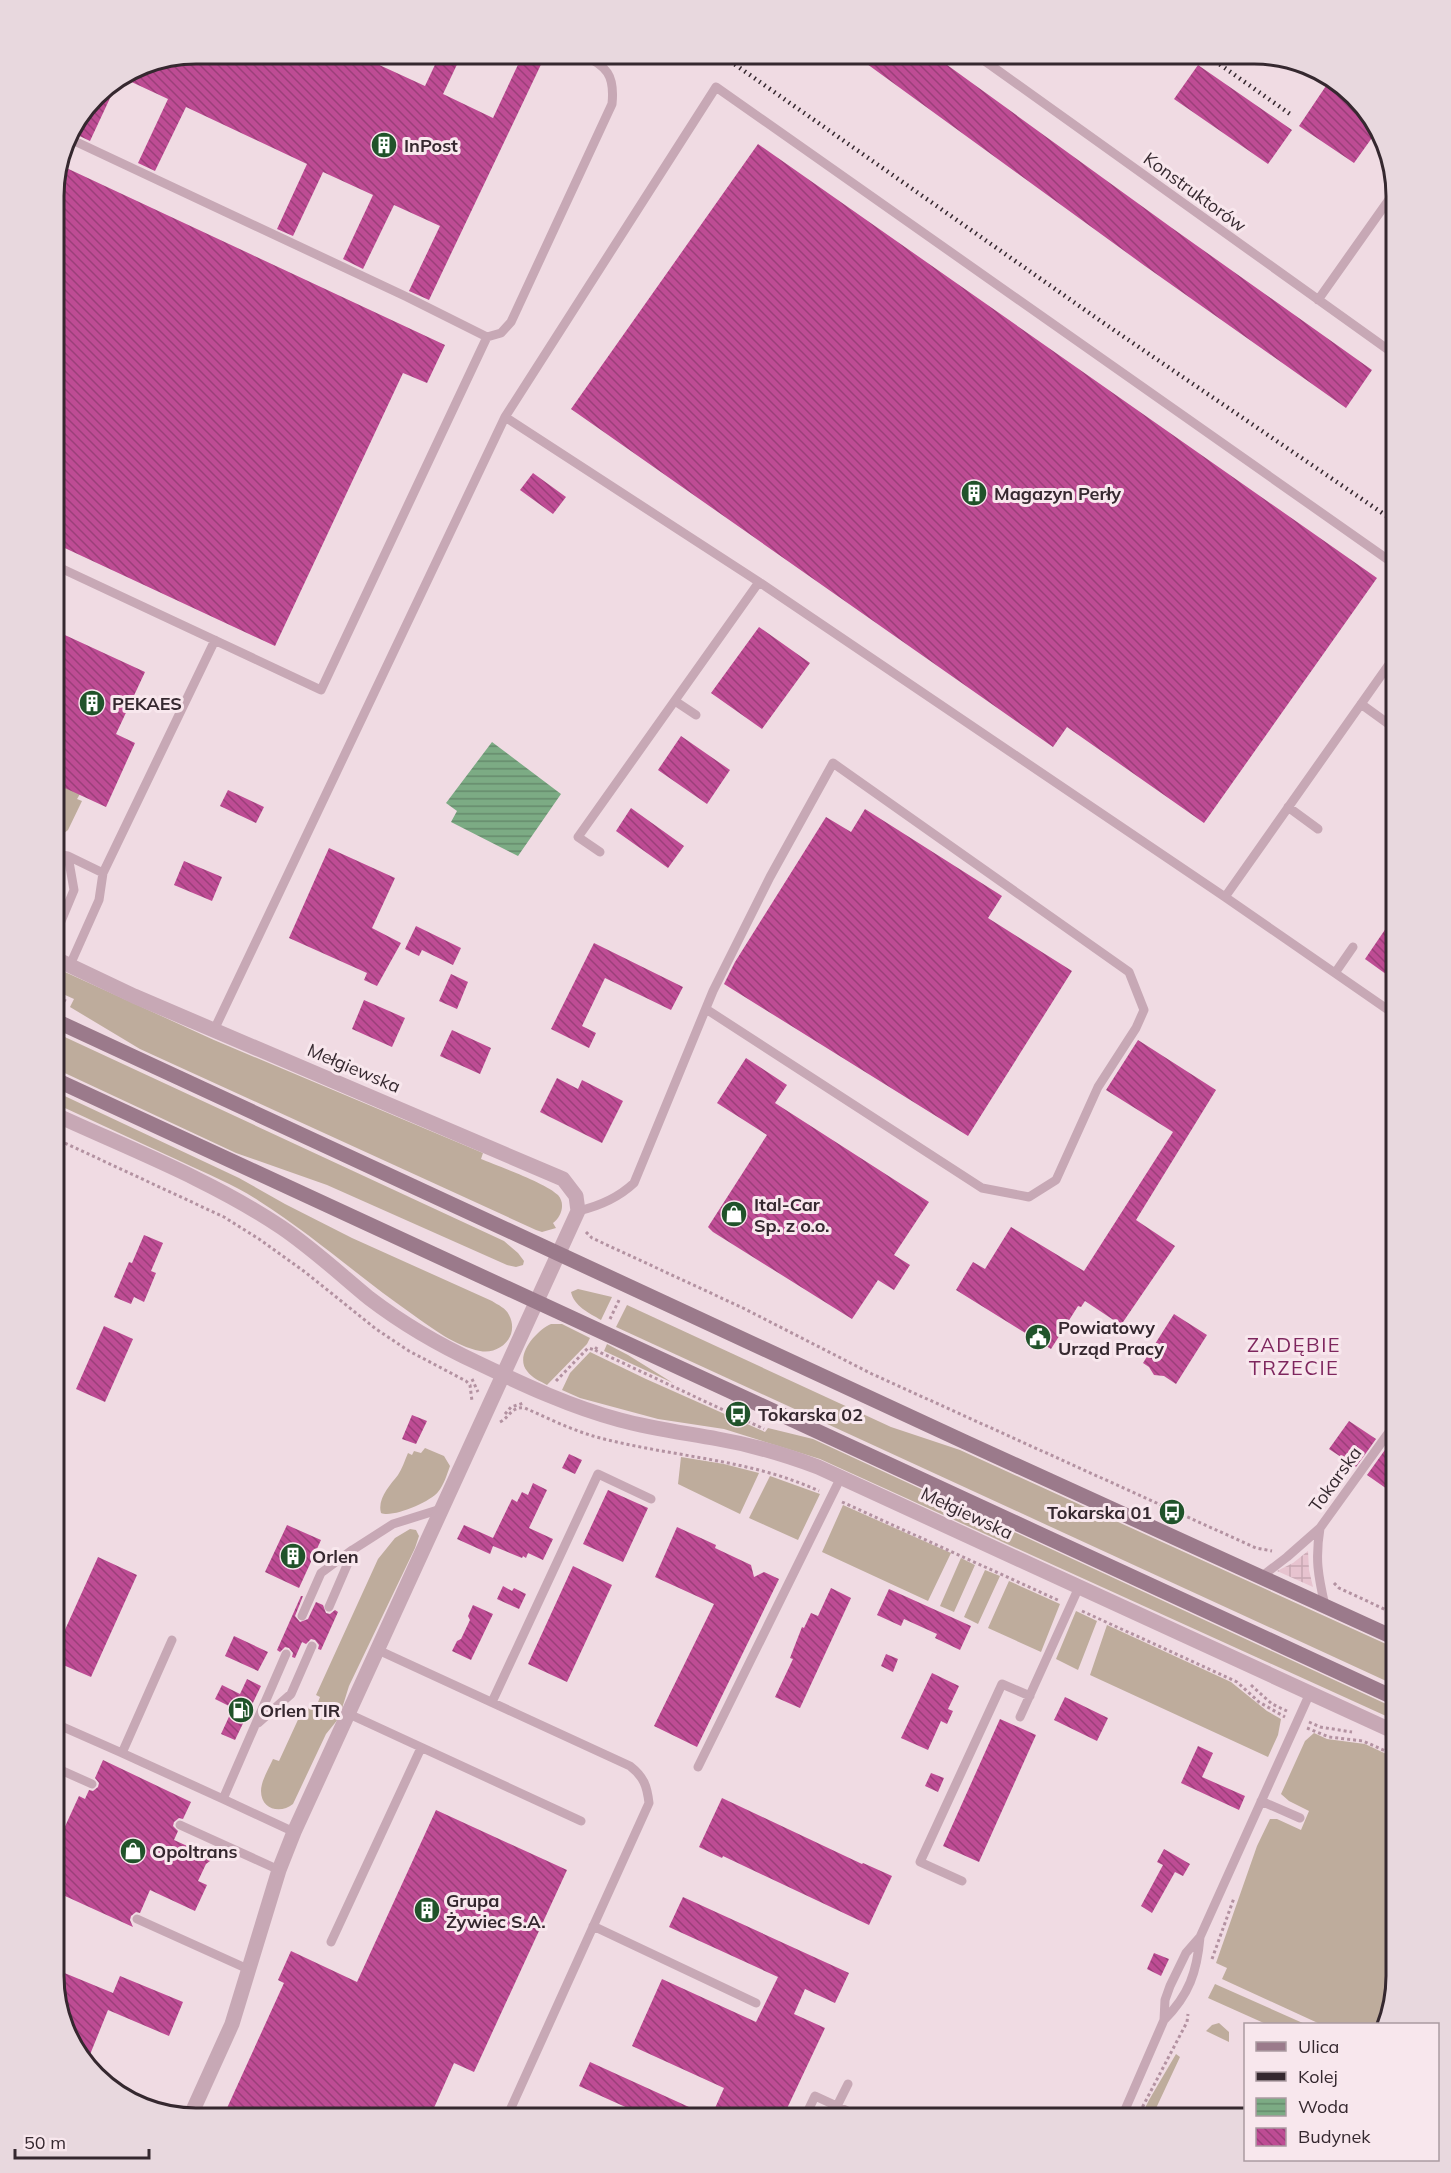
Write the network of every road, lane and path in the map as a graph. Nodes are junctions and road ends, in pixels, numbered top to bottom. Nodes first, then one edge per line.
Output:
1 (599, 64) edge
2 (990, 65) edge
3 (77, 142) edge
4 (1386, 204) edge
5 (1318, 300) junction
6 (487, 338) junction
7 (1386, 348) edge
8 (505, 417) junction
9 (1386, 558) edge
10 (65, 570) edge
11 (759, 582) junction
12 (215, 640) junction
13 (1386, 669) edge
14 (675, 701) junction
15 (1361, 704) junction
16 (696, 715) dead end
17 (1386, 722) edge
18 (1288, 807) junction
19 (1318, 829) dead end
20 (600, 852) dead end
21 (65, 856) edge
22 (68, 856) junction
23 (103, 873) junction
24 (1225, 897) junction
25 (65, 913) edge
26 (1353, 947) dead end
27 (65, 963) edge
28 (70, 965) junction
29 (1335, 973) junction
30 (1386, 1008) edge
31 (706, 1009) junction
32 (65, 1025) edge
33 (214, 1030) junction
34 (64, 1084) edge
35 (64, 1119) edge
36 (578, 1211) junction
37 (560, 1253) junction
38 (638, 1261) dead end
39 (538, 1302) junction
40 (595, 1350) dead end
41 (504, 1376) junction
42 (764, 1428) dead end
43 (1386, 1436) edge
44 (841, 1477) junction
45 (651, 1499) dead end
46 (444, 1508) junction
47 (1320, 1528) junction
48 (354, 1549) junction
49 (1287, 1557) junction
50 (1317, 1569) junction
51 (1261, 1577) junction
52 (1079, 1587) junction
53 (1324, 1606) junction
54 (329, 1608) dead end
55 (1386, 1610) edge
56 (302, 1616) dead end
57 (1386, 1634) edge
58 (172, 1640) dead end
59 (312, 1646) dead end
60 (378, 1650) junction
61 (286, 1654) dead end
62 (1310, 1693) junction
63 (1386, 1694) edge
64 (1030, 1696) junction
65 (492, 1702) junction
66 (349, 1714) junction
67 (1020, 1717) dead end
68 (1296, 1722) junction
69 (255, 1725) junction
70 (64, 1727) edge
71 (1386, 1728) edge
72 (421, 1748) junction
73 (1386, 1751) edge
74 (122, 1753) junction
75 (698, 1767) dead end
76 (64, 1772) edge
77 (92, 1784) dead end
78 (223, 1799) junction
79 (1261, 1800) junction
80 (1300, 1818) dead end
81 (581, 1821) dead end
82 (180, 1825) dead end
83 (294, 1832) junction
84 (279, 1870) junction
85 (962, 1881) dead end
86 (137, 1919) dead end
87 (593, 1926) junction
88 (1200, 1937) junction
89 (331, 1942) dead end
90 (250, 1970) junction
91 (756, 2003) dead end
92 (1164, 2020) junction
93 (848, 2084) dead end
94 (837, 2106) junction
95 (194, 2108) edge
96 (511, 2108) edge
97 (809, 2108) edge
98 (841, 2108) edge
99 (1126, 2108) edge

1 - 6 lane
2 - 5 lane, Konstruktorów
3 - 6 lane
4 - 5 lane
5 - 7 lane, Konstruktorów
6 - 12 lane
8 - 9 lane
8 - 11 lane
8 - 33 lane
10 - 12 lane
11 - 14 lane
11 - 24 lane
12 - 23 lane
13 - 15 lane
14 - 16 lane
14 - 20 lane
15 - 17 lane
15 - 18 lane
18 - 19 lane
18 - 24 lane
21 - 22 lane
22 - 23 lane
22 - 25 lane
23 - 28 lane
24 - 29 lane
26 - 29 lane
27 - 28 street, Mełgiewska
28 - 33 street, Mełgiewska
29 - 30 lane
31 - 31 lane
31 - 36 lane
32 - 37 main road
33 - 36 street, Mełgiewska
34 - 39 main road, Mełgiewska
35 - 41 street, Mełgiewska
36 - 37 street
37 - 39 street
37 - 51 main road
38 - 49 path
39 - 41 street
39 - 63 main road, Mełgiewska
40 - 42 path
41 - 44 street, Mełgiewska
41 - 46 street
43 - 47 lane, Tokarska
44 - 52 street, Mełgiewska
44 - 75 lane
45 - 65 lane
46 - 48 lane
46 - 60 street
47 - 49 lane, Tokarska
47 - 50 lane, Tokarska
48 - 54 lane
48 - 56 lane
49 - 51 lane, Tokarska
50 - 53 lane, Tokarska
50 - 55 path
51 - 53 main road
52 - 62 street, Mełgiewska
52 - 64 lane
53 - 57 main road
58 - 74 lane
59 - 69 lane
60 - 65 lane
60 - 66 street
61 - 69 lane
62 - 68 lane
62 - 71 street, Mełgiewska
64 - 67 lane
64 - 85 lane
65 - 87 lane
66 - 72 lane
66 - 83 street
68 - 73 path
68 - 79 lane
69 - 78 lane
70 - 74 lane
72 - 81 lane
72 - 89 lane
74 - 78 lane
76 - 77 lane
78 - 83 lane
79 - 80 lane
79 - 88 lane
82 - 84 lane
83 - 84 street
84 - 90 street
86 - 90 lane
87 - 91 lane
87 - 96 lane
88 - 92 lane
88 - 92 lane
90 - 95 street
92 - 99 lane
93 - 94 lane
94 - 97 lane
94 - 98 lane

